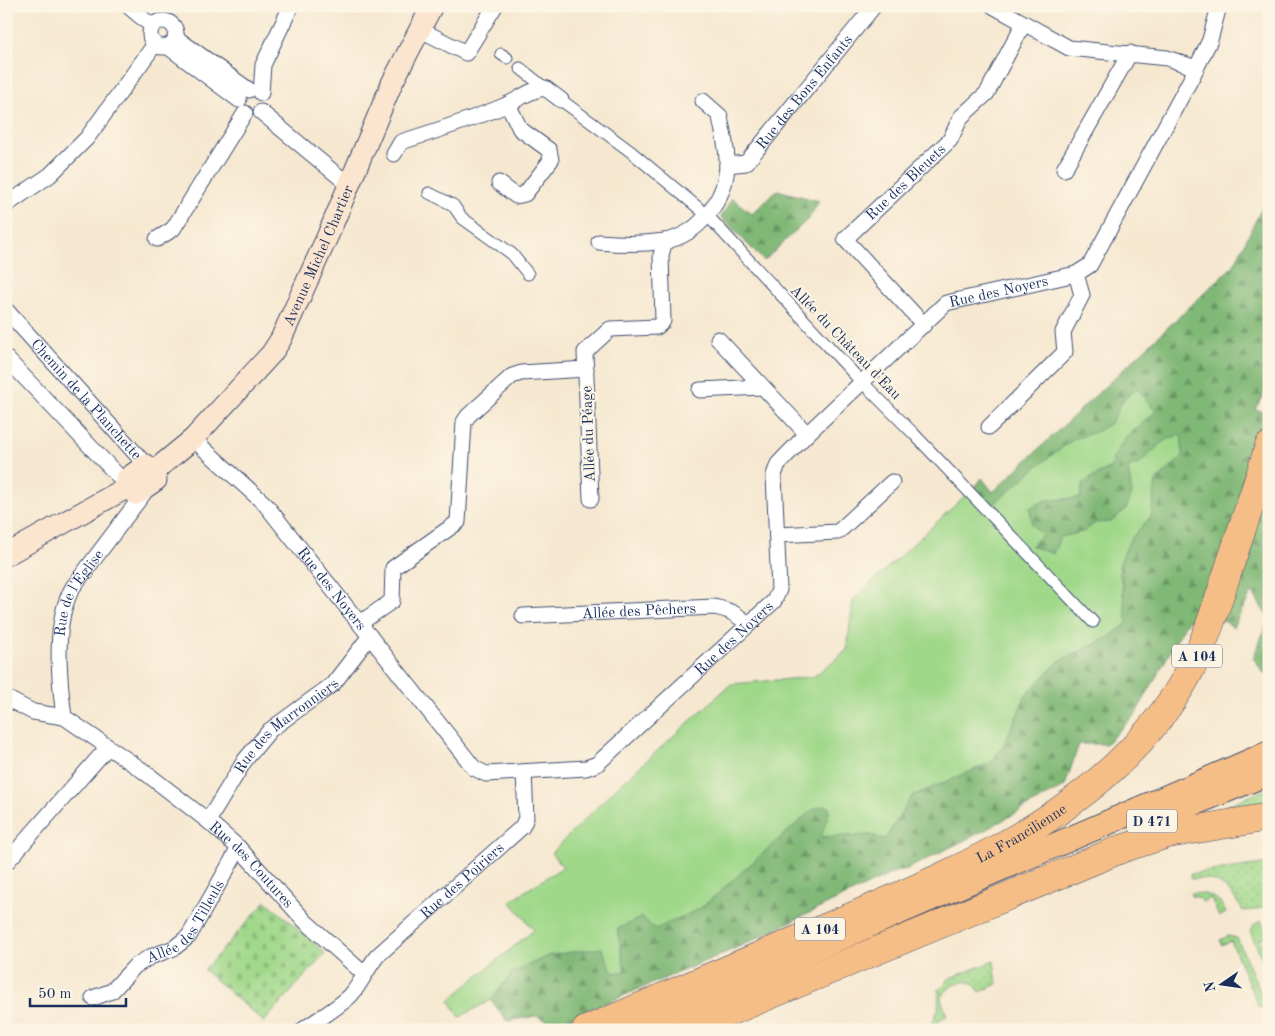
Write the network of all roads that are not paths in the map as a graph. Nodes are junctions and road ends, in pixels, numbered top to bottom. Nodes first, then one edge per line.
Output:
1 (128, 6) edge
2 (291, 6) edge
3 (432, 6) edge
4 (495, 6) edge
5 (874, 6) edge
6 (993, 6) edge
7 (1219, 6) edge
8 (1024, 23) junction
9 (152, 26) junction
10 (419, 29) junction
11 (166, 42) junction
12 (1130, 53) junction
13 (520, 68) dead end
14 (1196, 68) junction
15 (545, 88) junction
16 (248, 99) junction
17 (561, 100) joint
18 (703, 101) dead end
19 (508, 104) junction
20 (394, 154) dead end
21 (727, 165) junction
22 (1064, 169) dead end
23 (499, 183) dead end
24 (349, 185) junction
25 (429, 194) dead end
26 (6, 205) edge
27 (707, 215) junction
28 (157, 239) dead end
29 (665, 241) junction
30 (599, 242) dead end
31 (528, 274) dead end
32 (1076, 274) junction
33 (6, 310) edge
34 (924, 324) junction
35 (718, 339) dead end
36 (6, 358) edge
37 (586, 369) junction
38 (863, 383) junction
39 (762, 387) junction
40 (700, 390) dead end
41 (989, 427) dead end
42 (807, 434) junction
43 (193, 439) junction
44 (1269, 446) edge
45 (149, 474) junction
46 (892, 482) dead end
47 (125, 486) junction
48 (591, 499) dead end
49 (777, 535) junction
50 (7, 554) edge
51 (523, 616) dead end
52 (1093, 622) dead end
53 (360, 623) junction
54 (748, 625) junction
55 (370, 636) junction
56 (6, 698) edge
57 (64, 717) junction
58 (108, 748) junction
59 (1269, 753) edge
60 (524, 772) junction
61 (1269, 772) edge
62 (1269, 817) edge
63 (208, 821) junction
64 (238, 848) junction
65 (6, 863) edge
66 (1043, 880) junction
67 (363, 973) junction
68 (93, 998) dead end
69 (303, 1030) edge
70 (586, 1030) edge
71 (626, 1030) edge
72 (686, 1030) edge

1 - 9 street
2 - 16 street
3 - 10 main road, Avenue Michel Chartier
4 - 10 street
5 - 21 street, Rue des Bons Enfants
6 - 8 street
7 - 14 street
8 - 12 street
8 - 34 street, Rue des Bleuets
9 - 11 street
9 - 11 street
10 - 24 main road, Avenue Michel Chartier
11 - 16 street
11 - 26 street
12 - 14 street
12 - 22 street
13 - 15 street
14 - 32 street
15 - 17 street
15 - 19 street
16 - 24 street
16 - 28 street
17 - 27 street, Allée du Château d'Eau
18 - 21 street
19 - 20 street
19 - 23 street
21 - 27 street
24 - 43 main road, Avenue Michel Chartier
25 - 31 street
27 - 29 street
27 - 38 street, Allée du Château d'Eau
29 - 30 street
29 - 37 street
32 - 34 street, Rue des Noyers
32 - 41 street
33 - 45 street, Chemin de la Planchette
34 - 38 street, Rue des Noyers
35 - 39 street
36 - 47 street
37 - 48 street, Allée du Péage
37 - 53 street
38 - 42 street, Rue des Noyers
38 - 52 street, Allée du Château d'Eau
39 - 40 street
39 - 42 street
42 - 49 street, Rue des Noyers
43 - 45 main road, Avenue Michel Chartier
43 - 53 street, Rue des Noyers
44 - 70 highway, La Francilienne / A 104
45 - 47 main road
45 - 57 street, Rue de l'Église
46 - 49 street
47 - 50 main road
49 - 54 street, Rue des Noyers
51 - 54 street, Allée des Pêchers
53 - 55 street, Rue des Noyers
54 - 60 street, Rue des Noyers
55 - 60 street, Rue des Noyers
55 - 63 street, Rue des Marronniers
56 - 57 street
57 - 58 street, Rue des Coutures
58 - 63 street, Rue des Coutures
58 - 65 street
59 - 71 main road, D 471
60 - 67 street, Rue des Poiriers
61 - 66 main road, D 471
62 - 66 highway
63 - 64 street, Rue des Coutures
64 - 67 street, Rue des Coutures
64 - 68 street, Allée des Tilleuls
66 - 72 highway, A 104
67 - 69 street

